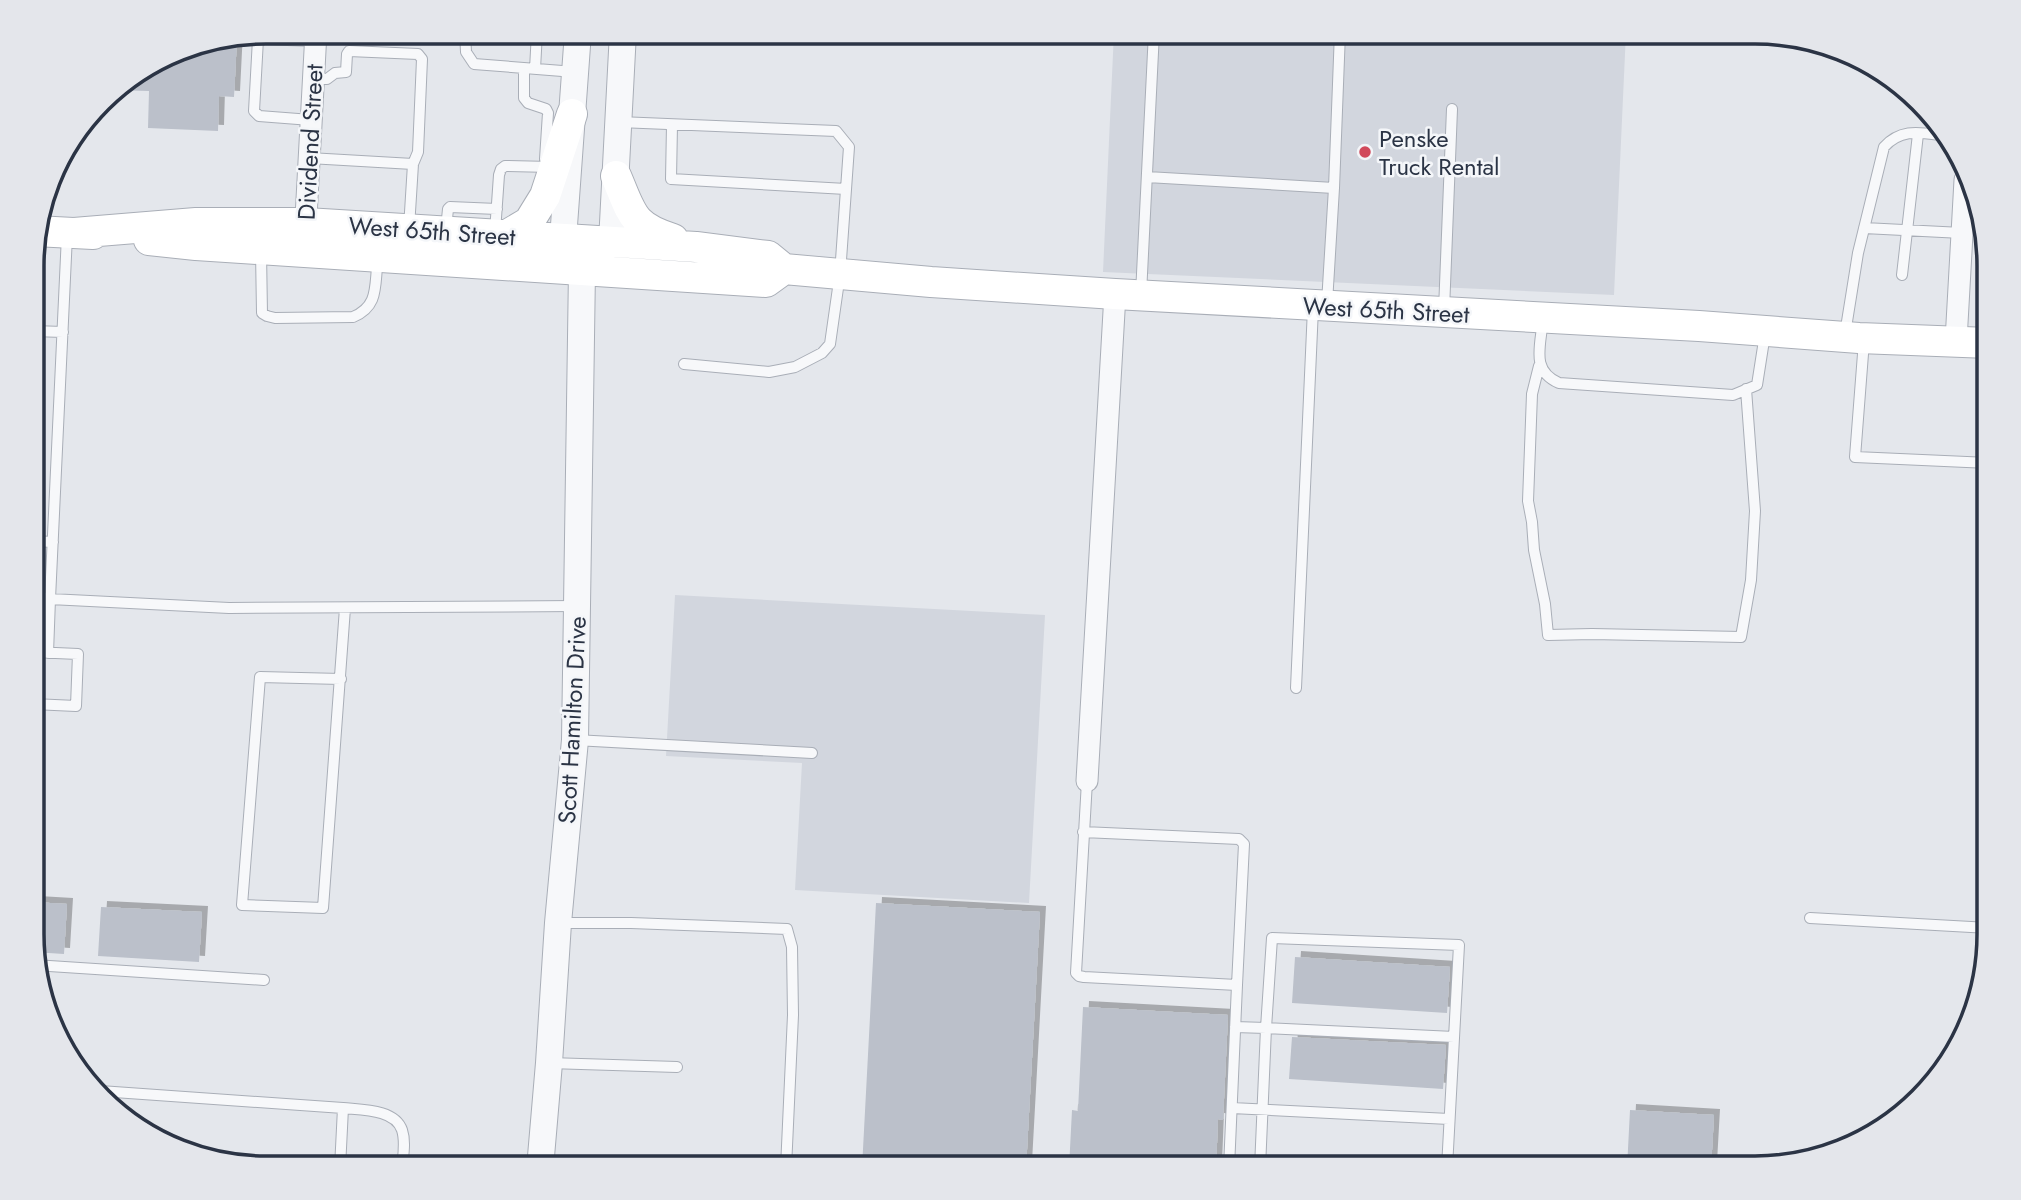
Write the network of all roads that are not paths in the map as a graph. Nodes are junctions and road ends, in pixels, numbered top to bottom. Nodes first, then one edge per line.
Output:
1 (315, 44) edge
2 (466, 44) edge
3 (534, 44) edge
4 (577, 44) edge
5 (622, 44) edge
6 (1153, 44) edge
7 (1340, 44) edge
8 (258, 45) edge
9 (529, 69) junction
10 (575, 72) junction
11 (313, 79) junction
12 (1452, 109) dead end
13 (572, 114) joint
14 (311, 120) junction
15 (619, 122) junction
16 (672, 125) junction
17 (1918, 134) junction
18 (1934, 135) edge
19 (309, 158) junction
20 (412, 164) junction
21 (556, 167) junction
22 (617, 176) junction
23 (1147, 177) junction
24 (1334, 188) junction
25 (846, 189) junction
26 (1965, 195) edge
27 (500, 226) junction
28 (1864, 228) junction
29 (409, 229) junction
30 (1907, 230) junction
31 (47, 231) edge
32 (71, 232) junction
33 (1962, 233) junction
34 (305, 237) junction
35 (563, 239) junction
36 (612, 242) junction
37 (696, 247) junction
38 (261, 248) junction
39 (378, 257) junction
40 (784, 269) junction
41 (582, 270) junction
42 (841, 274) junction
43 (1902, 275) dead end
44 (1128, 295) junction
45 (1320, 306) junction
46 (1444, 313) junction
47 (1544, 318) junction
48 (44, 331) edge
49 (1766, 331) junction
50 (63, 332) junction
51 (1854, 337) junction
52 (1956, 341) junction
53 (1977, 342) edge
54 (684, 364) dead end
55 (1539, 366) junction
56 (1746, 389) junction
57 (1977, 462) edge
58 (44, 541) edge
59 (53, 541) junction
60 (44, 598) edge
61 (50, 599) junction
62 (577, 606) junction
63 (345, 608) junction
64 (44, 653) edge
65 (48, 653) junction
66 (341, 679) junction
67 (1296, 688) dead end
68 (44, 705) edge
69 (575, 740) junction
70 (811, 753) dead end
71 (1087, 780) joint
72 (1083, 832) junction
73 (1810, 919) dead end
74 (558, 923) junction
75 (1977, 927) edge
76 (47, 966) edge
77 (264, 980) dead end
78 (1237, 985) junction
79 (1235, 1027) junction
80 (1266, 1028) junction
81 (1454, 1037) junction
82 (550, 1063) junction
83 (677, 1067) dead end
84 (110, 1092) edge
85 (343, 1108) junction
86 (1232, 1108) junction
87 (1262, 1110) junction
88 (1449, 1119) junction
89 (341, 1156) edge
90 (403, 1156) edge
91 (541, 1156) edge
92 (787, 1156) edge
93 (1230, 1156) edge
94 (1260, 1156) edge
95 (1447, 1156) edge

1 - 11 street, Dividend Street
2 - 9 lane
3 - 9 lane
4 - 10 street
5 - 15 street
6 - 23 lane
7 - 24 lane
8 - 14 lane
9 - 10 lane
9 - 21 lane
10 - 13 street
11 - 14 street, Dividend Street
11 - 20 lane
12 - 46 lane
13 - 21 main road
14 - 19 street, Dividend Street
15 - 16 lane
15 - 22 street
16 - 25 lane
16 - 25 lane
17 - 18 lane
17 - 28 lane
17 - 30 lane
19 - 20 lane
19 - 34 street, Dividend Street
20 - 29 lane
21 - 27 main road
21 - 27 lane
21 - 35 street
22 - 36 street
22 - 37 main road
23 - 24 lane
23 - 44 lane
24 - 45 lane
25 - 42 lane
26 - 33 street
27 - 29 main road, West 65th Street
27 - 35 main road, West 65th Street
28 - 30 lane
28 - 51 lane
29 - 34 main road, West 65th Street
30 - 33 lane
30 - 43 lane
31 - 32 main road, West 65th Street
32 - 34 main road, West 65th Street
32 - 38 main road, West 65th Street
32 - 50 lane
33 - 52 street
34 - 38 main road, West 65th Street
34 - 39 main road, West 65th Street
35 - 36 main road, West 65th Street
35 - 41 street
36 - 37 main road, West 65th Street
36 - 41 street
37 - 40 main road, West 65th Street
38 - 39 lane
39 - 41 main road, West 65th Street
40 - 41 main road, West 65th Street
40 - 42 main road, West 65th Street
41 - 62 street, Scott Hamilton Drive
42 - 44 main road, West 65th Street
42 - 54 lane
44 - 45 main road, West 65th Street
44 - 71 street
45 - 46 main road, West 65th Street
45 - 67 lane
46 - 47 main road, West 65th Street
47 - 49 main road, West 65th Street
47 - 55 lane
48 - 50 lane
49 - 51 main road, West 65th Street
49 - 56 lane
50 - 59 lane
51 - 52 main road, West 65th Street
51 - 57 lane
52 - 53 main road, West 65th Street
55 - 56 lane
55 - 56 lane
58 - 59 lane
59 - 61 lane
60 - 61 lane
61 - 63 lane
61 - 65 lane
62 - 63 lane
62 - 69 street, Scott Hamilton Drive
63 - 66 lane
64 - 65 lane
65 - 68 lane
66 - 66 lane
69 - 70 lane
69 - 74 street, Scott Hamilton Drive
71 - 72 lane
72 - 78 lane
72 - 78 lane
73 - 75 lane
74 - 82 street, Scott Hamilton Drive
74 - 92 lane
76 - 77 lane
78 - 79 lane
79 - 80 lane
79 - 86 lane
80 - 81 lane
80 - 81 lane
80 - 87 lane
81 - 88 lane
82 - 83 lane
82 - 91 street, Scott Hamilton Drive
84 - 85 lane
85 - 89 lane
85 - 90 lane
86 - 87 lane
86 - 93 lane
87 - 88 lane
87 - 94 lane
88 - 95 lane

